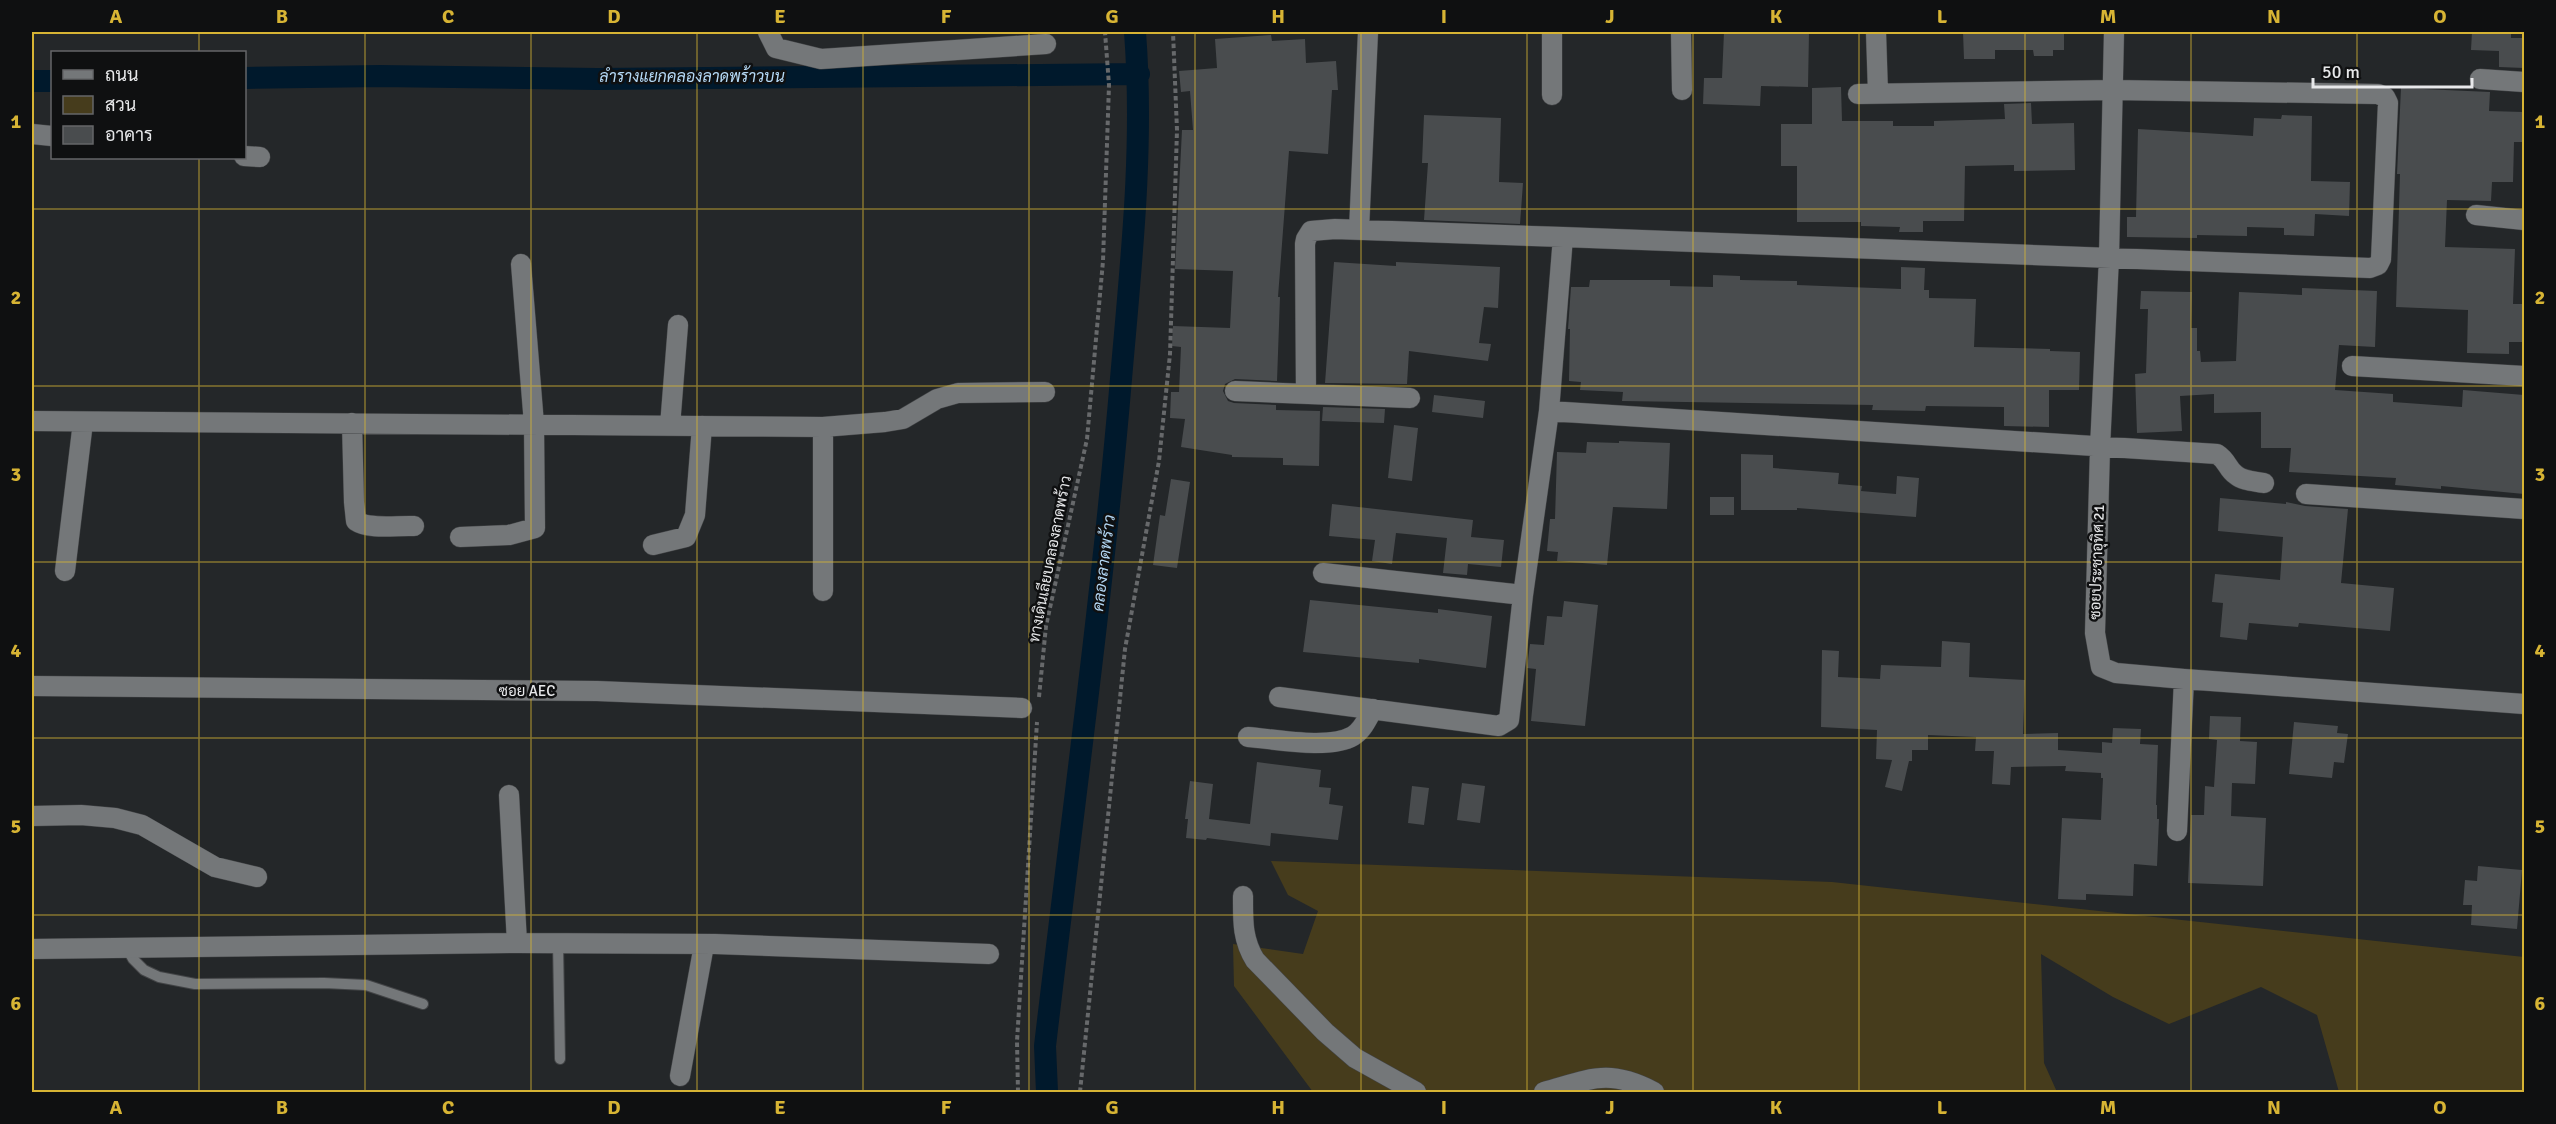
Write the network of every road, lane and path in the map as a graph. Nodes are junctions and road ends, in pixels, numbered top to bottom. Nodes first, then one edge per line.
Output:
1 (768, 32) edge
2 (1105, 32) edge
3 (1173, 32) edge
4 (1368, 32) edge
5 (1552, 32) edge
6 (1681, 32) edge
7 (1876, 32) edge
8 (2114, 32) edge
9 (1046, 44) dead end
10 (2480, 79) dead end
11 (2524, 82) edge
12 (1682, 90) dead end
13 (2113, 90) junction
14 (1878, 93) junction
15 (1858, 94) dead end
16 (1552, 95) dead end
17 (32, 134) edge
18 (51, 136) edge
19 (2476, 215) dead end
20 (2524, 220) edge
21 (1359, 230) junction
22 (1563, 237) junction
23 (2109, 257) junction
24 (521, 264) dead end
25 (678, 325) dead end
26 (2352, 366) dead end
27 (2524, 376) edge
28 (1235, 391) dead end
29 (1044, 392) dead end
30 (1306, 393) junction
31 (1410, 398) dead end
32 (1549, 411) junction
33 (32, 421) edge
34 (82, 422) junction
35 (352, 423) junction
36 (534, 424) junction
37 (670, 426) junction
38 (702, 426) junction
39 (824, 427) junction
40 (2100, 448) junction
41 (2264, 483) dead end
42 (2306, 494) dead end
43 (2524, 509) edge
44 (414, 525) dead end
45 (460, 537) dead end
46 (653, 545) dead end
47 (65, 571) dead end
48 (1323, 573) dead end
49 (823, 591) dead end
50 (1523, 595) junction
51 (2184, 679) junction
52 (32, 686) edge
53 (1279, 697) dead end
54 (2524, 704) edge
55 (1372, 709) junction
56 (1032, 711) junction
57 (1248, 737) dead end
58 (509, 795) dead end
59 (32, 816) edge
60 (2177, 831) dead end
61 (257, 877) dead end
62 (1243, 896) dead end
63 (517, 943) junction
64 (558, 943) junction
65 (704, 945) junction
66 (127, 948) junction
67 (32, 949) edge
68 (989, 954) dead end
69 (423, 1004) dead end
70 (560, 1059) dead end
71 (680, 1076) dead end
72 (1018, 1092) edge
73 (1080, 1092) edge
74 (1416, 1092) edge
75 (1545, 1092) edge
76 (1654, 1092) edge

1 - 9 street
2 - 56 path, ทางเดินเลียบคลองลาดพร้าว
3 - 73 path
4 - 21 street
5 - 16 street
6 - 12 street
7 - 14 street
8 - 13 street, ซอยประชาอุทิศ 21
10 - 11 street
13 - 14 street
13 - 23 street, ซอยประชาอุทิศ 21
13 - 23 street
14 - 15 street
17 - 18 street
19 - 20 street
21 - 22 street
21 - 30 street
22 - 23 street
22 - 32 street
23 - 40 street, ซอยประชาอุทิศ 21
24 - 36 street
25 - 37 street
26 - 27 street
28 - 30 street
29 - 39 street
30 - 31 street
32 - 40 street
32 - 50 street
33 - 34 street
34 - 35 street
34 - 47 street
35 - 36 street
35 - 44 street
36 - 37 street
36 - 45 street
37 - 38 street
38 - 39 street
38 - 46 street
39 - 49 street
40 - 41 street
40 - 51 street, ซอยประชาอุทิศ 21
42 - 43 street
48 - 50 street
50 - 55 street
51 - 54 street, ซอยประชาอุทิศ 21
51 - 60 street
52 - 56 street, ซอย AEC
53 - 55 street
55 - 57 street
56 - 72 path, ทางเดินเลียบคลองลาดพร้าว
58 - 63 street
59 - 61 street
62 - 74 street
63 - 64 street
63 - 66 street
64 - 65 street
64 - 70 lane
65 - 68 street
65 - 71 street
66 - 67 street
66 - 69 lane
75 - 76 street

